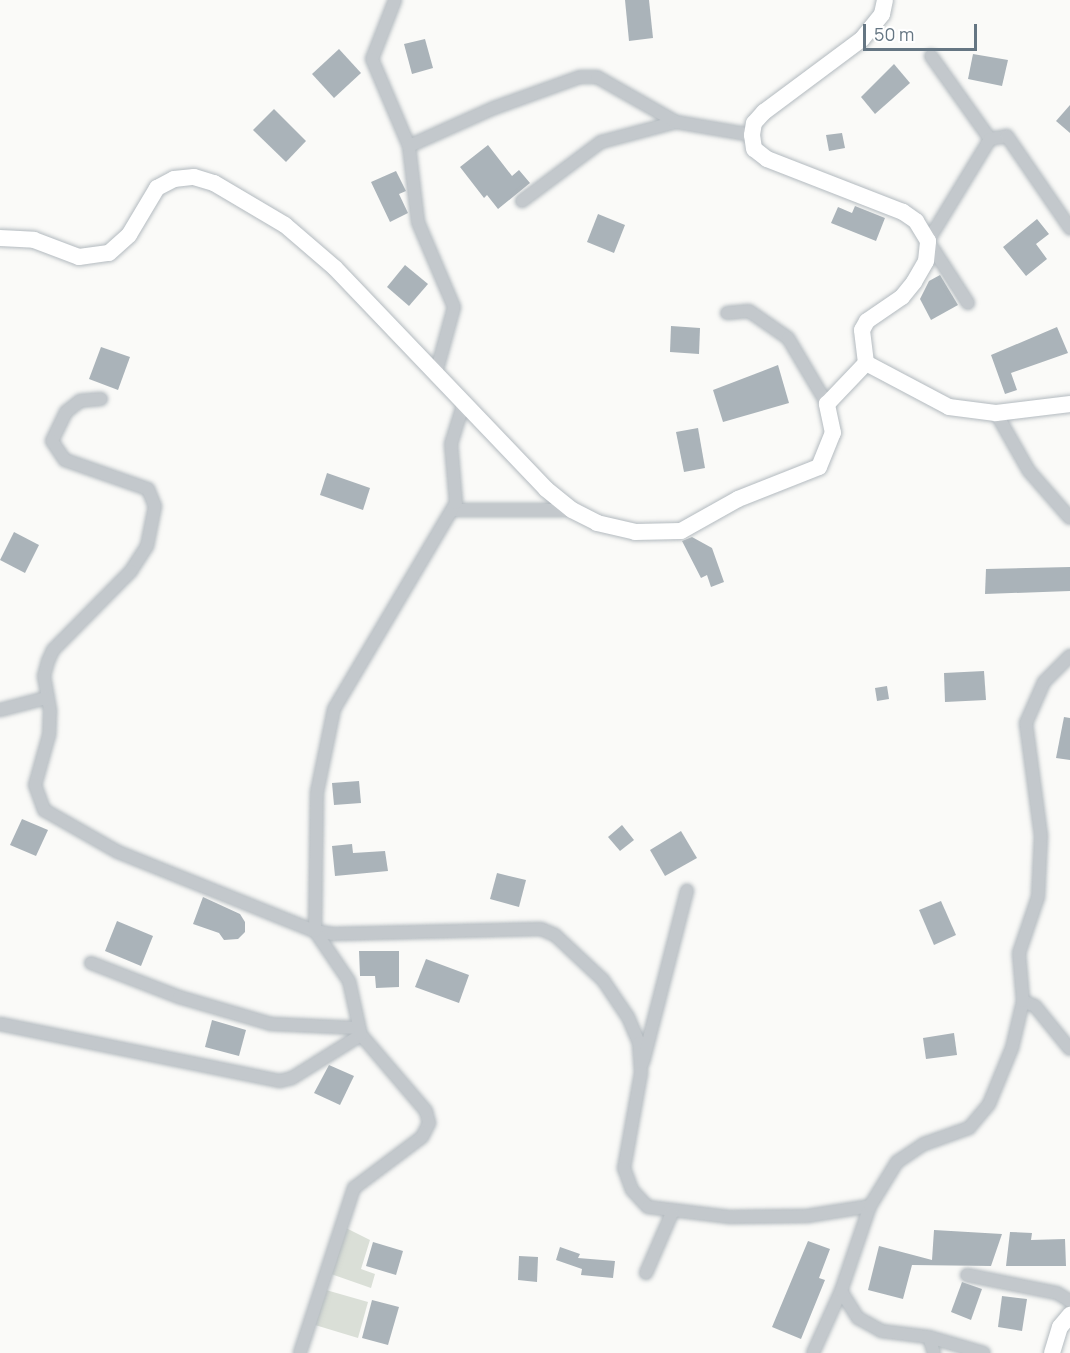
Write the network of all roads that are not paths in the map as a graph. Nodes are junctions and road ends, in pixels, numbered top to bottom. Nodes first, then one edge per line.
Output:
1 (395, 0) edge
2 (885, 0) edge
3 (931, 56) dead end
4 (676, 122) junction
5 (752, 135) junction
6 (990, 139) junction
7 (409, 146) junction
8 (522, 201) dead end
9 (1070, 228) edge
10 (0, 238) edge
11 (928, 241) junction
12 (968, 303) dead end
13 (727, 313) dead end
14 (866, 363) junction
15 (436, 373) junction
16 (101, 399) dead end
17 (464, 402) junction
18 (826, 404) junction
19 (1070, 404) edge
20 (996, 413) junction
21 (452, 510) junction
22 (572, 510) junction
23 (1070, 518) edge
24 (1070, 656) edge
25 (46, 698) junction
26 (0, 710) edge
27 (687, 891) dead end
28 (315, 931) junction
29 (91, 963) dead end
30 (1023, 1001) junction
31 (0, 1024) edge
32 (360, 1031) junction
33 (1070, 1049) edge
34 (640, 1073) junction
35 (870, 1206) junction
36 (672, 1213) junction
37 (646, 1273) dead end
38 (967, 1275) dead end
39 (841, 1291) junction
40 (1070, 1301) edge
41 (1070, 1315) edge
42 (929, 1337) junction
43 (300, 1353) edge
44 (813, 1353) edge
45 (934, 1353) edge
46 (984, 1353) edge
47 (1052, 1353) edge

1 - 7 street
2 - 5 street
3 - 6 street
4 - 5 street
4 - 7 street
4 - 8 street
5 - 11 street
6 - 9 street
6 - 11 street
7 - 15 street
10 - 15 street
11 - 12 street
11 - 14 street
13 - 18 street
14 - 18 street
14 - 20 street
15 - 17 street
16 - 25 street
17 - 21 street
17 - 22 street
18 - 22 street
19 - 20 street
20 - 23 street
21 - 22 street
21 - 28 street
24 - 30 street
25 - 26 street
25 - 28 street
27 - 34 street
28 - 32 street
28 - 34 street
29 - 32 street
30 - 33 street
30 - 35 street
31 - 32 street
32 - 43 street
34 - 36 street
35 - 36 street
35 - 39 street
36 - 37 street
38 - 40 street
39 - 42 street
39 - 44 street
41 - 47 street
42 - 45 street
42 - 46 street

